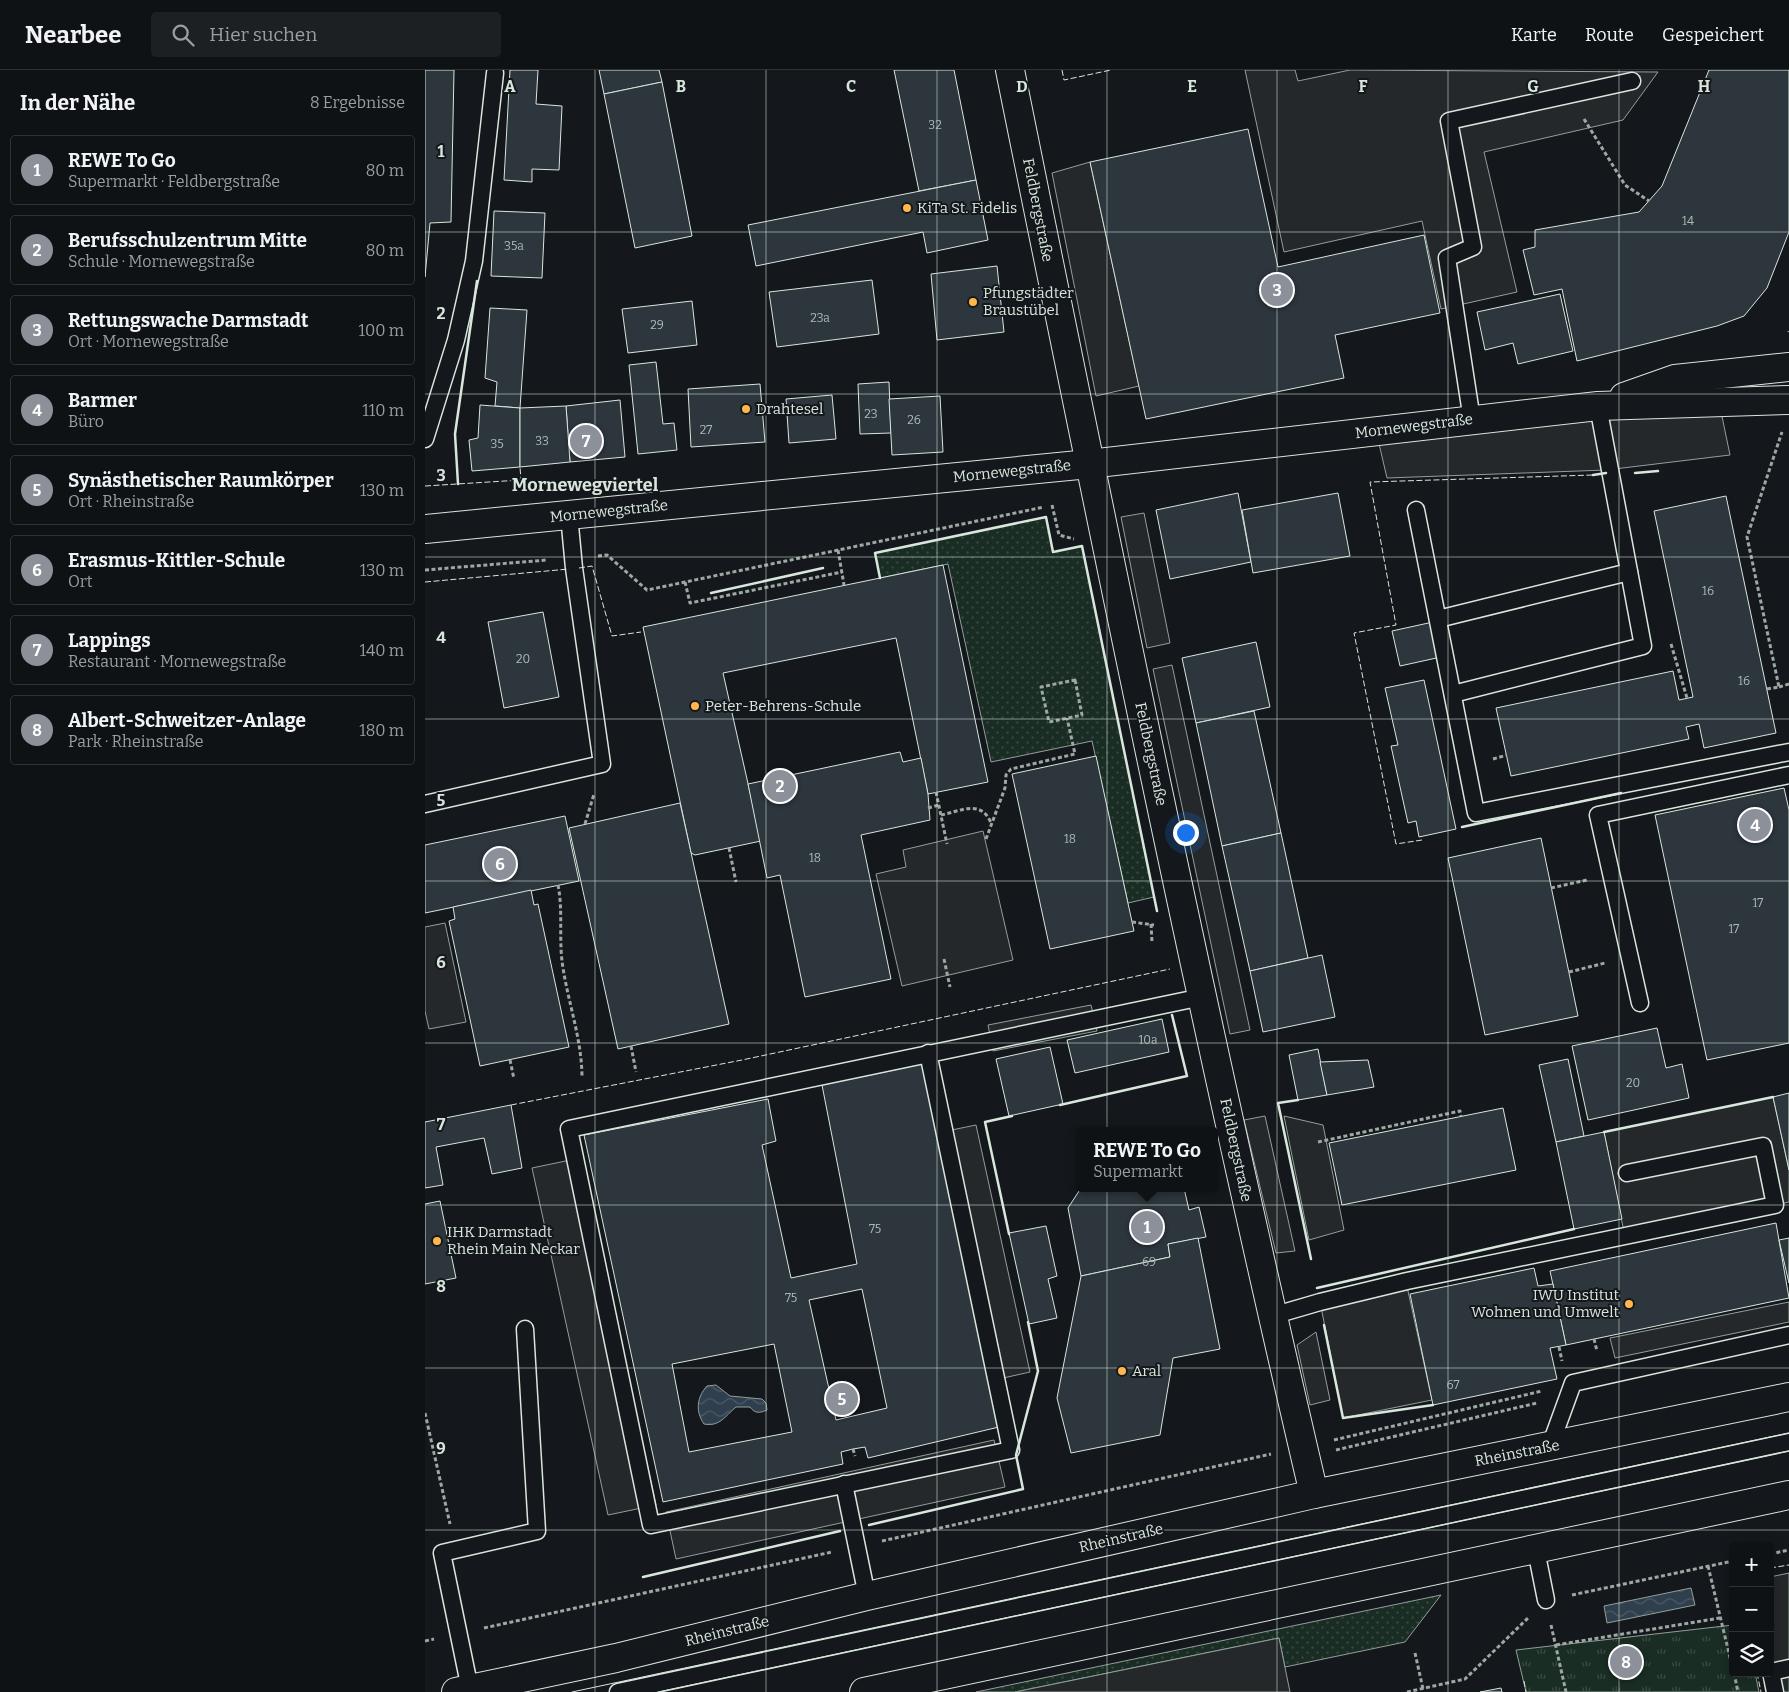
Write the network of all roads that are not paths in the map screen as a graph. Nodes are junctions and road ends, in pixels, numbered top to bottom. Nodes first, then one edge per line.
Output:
1 (1010, 70) edge
2 (495, 73) dead end
3 (1632, 81) dead end
4 (1789, 367) edge
5 (1789, 400) edge
6 (1598, 406) junction
7 (1472, 420) junction
8 (425, 439) edge
9 (1089, 464) junction
10 (1416, 510) dead end
11 (569, 515) junction
12 (425, 529) edge
13 (1629, 572) junction
14 (1438, 620) junction
15 (1453, 694) junction
16 (1789, 752) edge
17 (1789, 775) edge
18 (425, 804) edge
19 (1202, 997) junction
20 (1640, 1003) dead end
21 (928, 1053) junction
22 (1627, 1173) dead end
23 (1272, 1316) junction
24 (525, 1329) dead end
25 (1789, 1335) edge
26 (1789, 1397) edge
27 (1789, 1442) edge
28 (1550, 1446) junction
29 (844, 1484) junction
30 (1314, 1494) junction
31 (1789, 1495) edge
32 (1536, 1550) junction
33 (867, 1596) junction
34 (1546, 1600) road end
35 (1789, 1668) edge
36 (463, 1690) edge
37 (618, 1692) edge
38 (864, 1692) edge
39 (1775, 1692) edge

1 - 9 street, Feldbergstraße
2 - 8 lane
3 - 7 lane
4 - 6 street, Mornewegstraße
5 - 6 street, Mornewegstraße
6 - 7 street, Mornewegstraße
6 - 13 lane
7 - 9 street, Mornewegstraße
9 - 11 street, Mornewegstraße
9 - 19 street, Feldbergstraße
10 - 14 lane
11 - 12 street, Mornewegstraße
11 - 18 lane
13 - 14 lane
13 - 15 lane
14 - 15 lane
15 - 16 lane
17 - 20 lane
19 - 21 lane
19 - 23 street, Feldbergstraße
21 - 29 lane
21 - 29 lane
22 - 23 lane
23 - 30 street, Feldbergstraße
24 - 36 lane
25 - 28 lane
26 - 28 street, Rheinstraße
27 - 37 lane
28 - 30 street, Rheinstraße
29 - 33 lane
30 - 33 street, Rheinstraße
31 - 32 street
32 - 34 lane
32 - 38 street
33 - 36 street, Rheinstraße
35 - 39 lane

